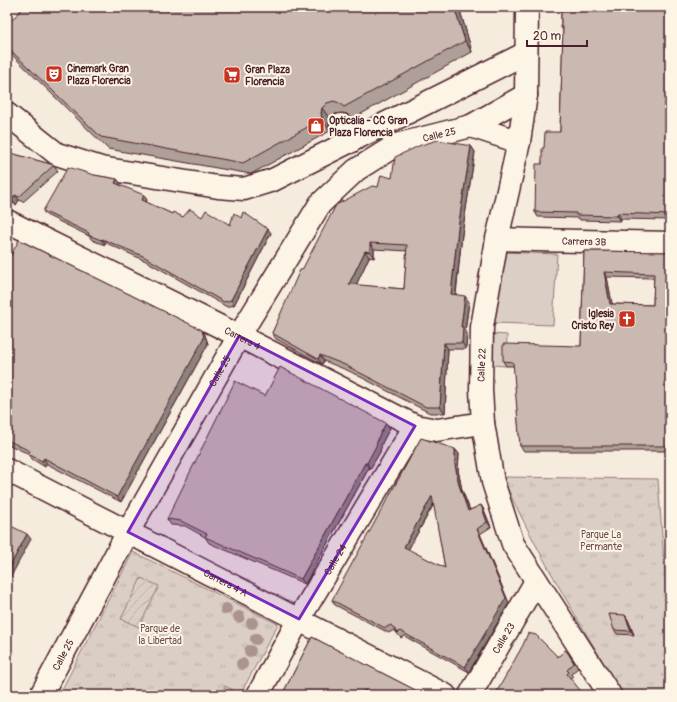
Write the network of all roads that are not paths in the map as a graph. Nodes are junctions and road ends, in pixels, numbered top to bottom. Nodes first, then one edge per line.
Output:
1 (527, 7) edge
2 (526, 53) junction
3 (526, 95) junction
4 (7, 114) edge
5 (471, 126) junction
6 (519, 142) junction
7 (10, 229) edge
8 (497, 239) junction
9 (670, 243) edge
10 (239, 336) junction
11 (483, 423) junction
12 (416, 426) junction
13 (7, 470) edge
14 (128, 532) junction
15 (536, 581) junction
16 (299, 618) junction
17 (41, 695) edge
18 (258, 695) edge
19 (445, 695) edge
20 (470, 695) edge
21 (610, 695) edge

1 - 2 street, Calle 22
2 - 3 street, Calle 22
2 - 4 street
3 - 5 street, Calle 25
3 - 6 street, Calle 22
5 - 6 street
5 - 10 street, Calle 25
6 - 8 street, Calle 22
7 - 10 street, Carrera 4
8 - 9 street, Carrera 3B
8 - 11 street, Calle 22
10 - 12 street, Carrera 4
10 - 14 street, Calle 25
11 - 12 street, Carrera 4
11 - 15 street, Calle 22
12 - 16 street, Calle 24
13 - 14 street, Carrera 4 A
14 - 16 street, Carrera 4 A
14 - 17 street, Calle 25
15 - 20 street, Calle 23
15 - 21 street, Calle 22
16 - 18 street, Calle 24
16 - 19 street, Carrera 4 A

